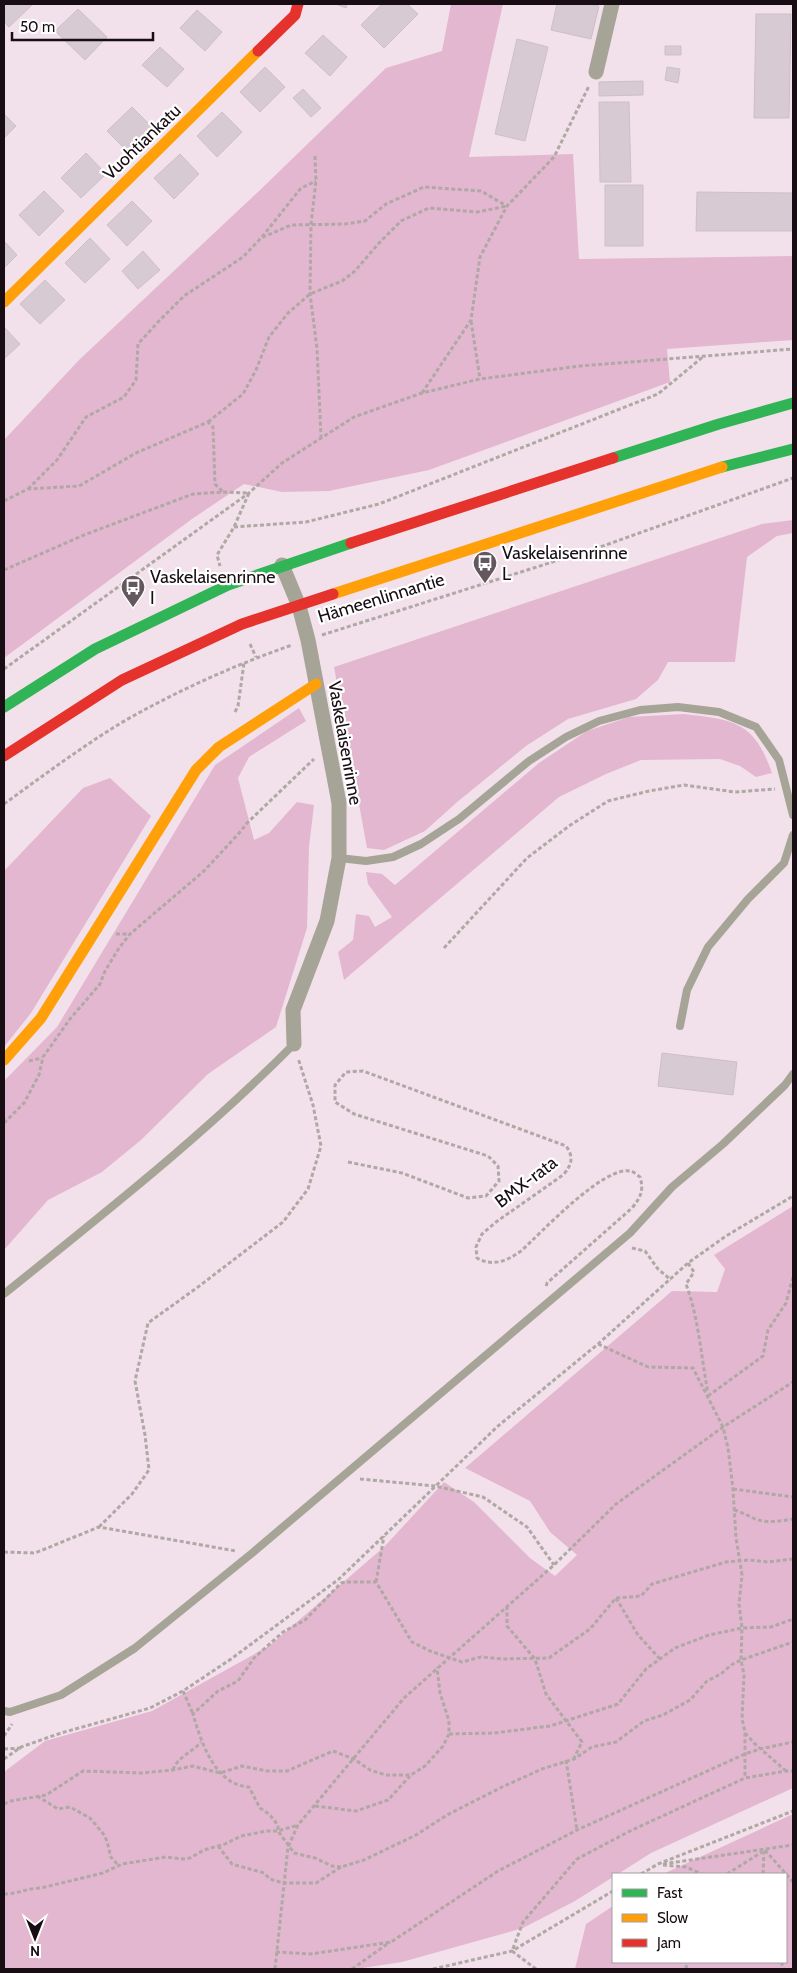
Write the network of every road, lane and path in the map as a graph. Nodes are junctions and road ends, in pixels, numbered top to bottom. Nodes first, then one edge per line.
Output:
1 (298, 4) edge
2 (612, 4) edge
3 (596, 72) joint
4 (315, 156) dead end
5 (316, 181) junction
6 (508, 206) junction
7 (311, 224) junction
8 (261, 238) junction
9 (310, 294) junction
10 (4, 302) edge
11 (471, 320) junction
12 (793, 349) edge
13 (705, 356) junction
14 (480, 379) junction
15 (422, 393) junction
16 (793, 403) edge
17 (208, 422) junction
18 (321, 438) junction
19 (793, 449) edge
20 (793, 478) edge
21 (28, 488) junction
22 (223, 492) junction
23 (250, 493) junction
24 (4, 501) edge
25 (234, 527) junction
26 (282, 565) junction
27 (220, 567) dead end
28 (4, 570) edge
29 (298, 606) junction
30 (308, 640) junction
31 (244, 662) junction
32 (4, 669) edge
33 (316, 684) junction
34 (4, 706) edge
35 (234, 714) dead end
36 (329, 745) junction
37 (4, 756) edge
38 (785, 788) junction
39 (4, 804) edge
40 (793, 815) edge
41 (793, 835) edge
42 (339, 858) junction
43 (444, 948) dead end
44 (680, 1026) dead end
45 (294, 1044) junction
46 (4, 1060) edge
47 (793, 1074) edge
48 (4, 1122) edge
49 (348, 1162) dead end
50 (793, 1196) edge
51 (613, 1247) junction
52 (688, 1263) junction
53 (793, 1277) edge
54 (670, 1280) junction
55 (548, 1282) dead end
56 (4, 1294) edge
57 (598, 1344) junction
58 (793, 1382) edge
59 (708, 1396) junction
60 (723, 1427) junction
61 (340, 1478) junction
62 (435, 1486) junction
63 (733, 1489) junction
64 (793, 1497) edge
65 (734, 1510) junction
66 (793, 1519) edge
67 (99, 1527) junction
68 (384, 1535) junction
69 (4, 1552) edge
70 (251, 1554) junction
71 (793, 1559) edge
72 (740, 1561) junction
73 (554, 1565) junction
74 (376, 1582) junction
75 (616, 1598) junction
76 (507, 1605) junction
77 (793, 1619) edge
78 (742, 1628) junction
79 (793, 1642) edge
80 (448, 1658) junction
81 (535, 1659) junction
82 (660, 1659) junction
83 (741, 1660) junction
84 (438, 1667) junction
85 (183, 1691) junction
86 (4, 1711) edge
87 (193, 1714) junction
88 (567, 1720) junction
89 (745, 1732) junction
90 (449, 1734) junction
91 (202, 1742) junction
92 (793, 1742) edge
93 (21, 1748) junction
94 (4, 1749) edge
95 (760, 1749) junction
96 (745, 1754) junction
97 (4, 1759) edge
98 (354, 1759) junction
99 (574, 1759) junction
100 (566, 1760) junction
101 (173, 1770) junction
102 (786, 1771) junction
103 (793, 1771) edge
104 (220, 1773) junction
105 (411, 1775) junction
106 (745, 1778) junction
107 (36, 1796) junction
108 (4, 1804) edge
109 (315, 1806) junction
110 (793, 1811) edge
111 (298, 1825) junction
112 (576, 1830) junction
113 (278, 1831) junction
114 (793, 1845) edge
115 (218, 1846) junction
116 (288, 1847) junction
117 (764, 1850) junction
118 (658, 1864) junction
119 (118, 1866) junction
120 (341, 1867) junction
121 (643, 1873) edge
122 (700, 1873) edge
123 (729, 1873) edge
124 (763, 1873) edge
125 (785, 1873) edge
126 (283, 1883) junction
127 (612, 1891) edge
128 (4, 1894) edge
129 (390, 1942) junction
130 (512, 1951) junction
131 (276, 1952) junction
132 (275, 1969) edge
133 (352, 1969) edge
134 (433, 1969) edge
135 (536, 1969) edge

1 - 10 main road, Vuohtiankatu
2 - 3 street
3 - 6 path
4 - 5 path
5 - 7 path
5 - 8 path
6 - 7 path
6 - 9 path
6 - 11 path
7 - 8 path
7 - 9 path
8 - 21 path
9 - 17 path
9 - 18 path
11 - 14 path
11 - 15 path
12 - 13 path
13 - 14 path
13 - 25 path
14 - 15 path
15 - 18 path
16 - 26 main road
17 - 21 path
17 - 22 path
18 - 23 path
19 - 29 main road, Hämeenlinnantie
20 - 30 path, Hämeenlinnantie
21 - 24 path
22 - 23 path
22 - 28 path
23 - 25 path
23 - 32 path
25 - 27 path
26 - 29 street, Vaskelaisenrinne
26 - 34 main road
29 - 30 street, Vaskelaisenrinne
29 - 37 main road, Hämeenlinnantie
30 - 31 path, Hämeenlinnantie
30 - 33 street, Vaskelaisenrinne
31 - 35 path
31 - 39 path, Hämeenlinnantie
33 - 36 street, Vaskelaisenrinne
33 - 46 main road
36 - 42 street, Vaskelaisenrinne
36 - 48 path
38 - 40 lane
38 - 42 lane
38 - 43 path
41 - 44 lane
42 - 45 street, Vaskelaisenrinne
45 - 56 lane
45 - 67 path
47 - 51 lane
49 - 55 path, BMX-rata
50 - 52 path
51 - 54 path
51 - 61 lane
52 - 54 path
52 - 59 path
53 - 59 path
54 - 57 path
57 - 59 path
57 - 62 path
58 - 60 path
59 - 60 path
60 - 63 path
60 - 73 path
61 - 62 path
61 - 70 lane
62 - 68 path
62 - 73 path
63 - 64 path
63 - 65 path
65 - 66 path
65 - 72 path
67 - 69 path
67 - 70 path
68 - 74 path
68 - 85 path
70 - 86 lane
71 - 72 path
72 - 75 path
72 - 78 path
73 - 76 path
74 - 80 path
74 - 87 path
75 - 81 path
75 - 82 path
76 - 80 path
76 - 81 path
77 - 78 path
78 - 82 path
78 - 83 path
79 - 83 path
80 - 81 path
80 - 84 path
81 - 88 path
82 - 88 path
83 - 89 path
83 - 99 path
84 - 90 path
84 - 98 path
85 - 87 path
85 - 93 path
87 - 91 path
88 - 90 path
88 - 99 path
89 - 95 path
89 - 96 path
90 - 105 path
91 - 101 path
91 - 104 path
92 - 95 path
93 - 94 path
93 - 97 path
95 - 96 path
95 - 102 path
96 - 106 path
96 - 112 path
98 - 104 path
98 - 105 path
98 - 109 path
99 - 100 path
100 - 112 path
100 - 120 path
101 - 104 path
101 - 107 path
102 - 103 path
102 - 106 path
104 - 113 path
105 - 109 path
106 - 130 path
107 - 108 path
107 - 119 path
109 - 111 path
110 - 118 path
111 - 113 path
111 - 116 path
112 - 129 path
113 - 115 path
113 - 116 path
114 - 117 path
115 - 119 path
115 - 126 path
116 - 120 path
116 - 126 path
117 - 118 path
117 - 123 path
117 - 124 path
117 - 125 path
118 - 121 path
118 - 122 path
119 - 128 path
120 - 126 path
126 - 131 path
127 - 130 path
129 - 131 path
129 - 133 path
130 - 134 path
130 - 135 path
131 - 132 path

